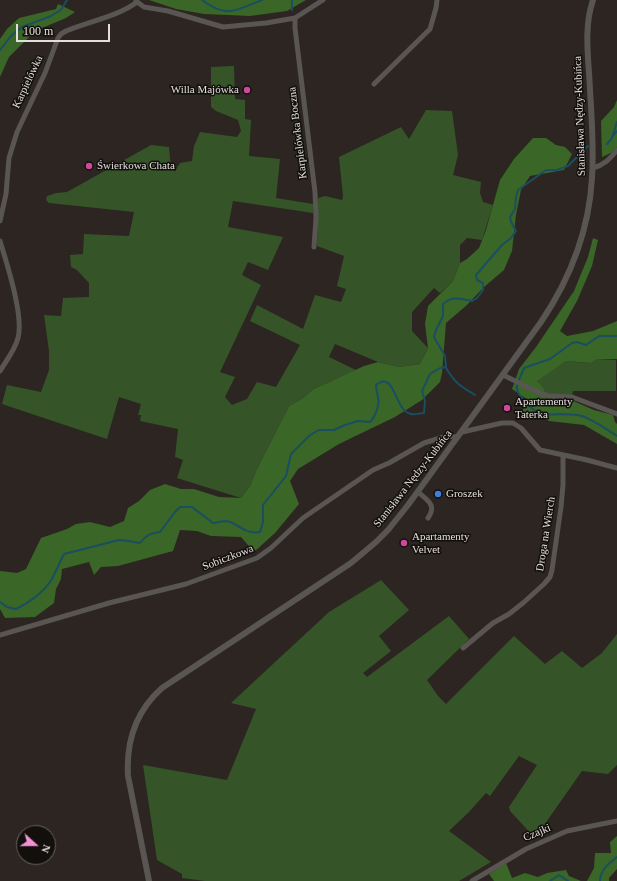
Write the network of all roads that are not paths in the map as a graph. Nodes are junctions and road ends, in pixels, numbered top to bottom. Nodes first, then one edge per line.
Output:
1 (323, 0) edge
2 (437, 0) edge
3 (593, 0) edge
4 (136, 1) edge
5 (295, 18) junction
6 (374, 84) dead end
7 (617, 150) edge
8 (593, 168) junction
9 (0, 221) edge
10 (0, 241) edge
11 (314, 247) dead end
12 (0, 371) edge
13 (503, 375) junction
14 (617, 414) edge
15 (460, 435) junction
16 (563, 455) junction
17 (617, 468) edge
18 (418, 492) junction
19 (428, 518) dead end
20 (0, 635) edge
21 (463, 648) dead end
22 (617, 821) edge
23 (149, 881) edge
24 (472, 881) edge

1 - 5 street, Karpielówka
2 - 6 street
3 - 8 street, Stanisława Nędzy-Kubińca
4 - 5 street, Karpielówka
4 - 9 street, Karpielówka
5 - 11 street, Karpielówka Boczna
7 - 8 street
8 - 13 street, Stanisława Nędzy-Kubińca
10 - 12 street
13 - 14 street
13 - 15 street, Stanisława Nędzy-Kubińca
15 - 16 street, Sobiczkowa
15 - 18 street, Stanisława Nędzy-Kubińca
15 - 20 street, Sobiczkowa
16 - 17 street
16 - 21 street, Droga na Wierch
18 - 19 street
18 - 23 street, Stanisława Nędzy-Kubińca
22 - 24 street, Czajki

